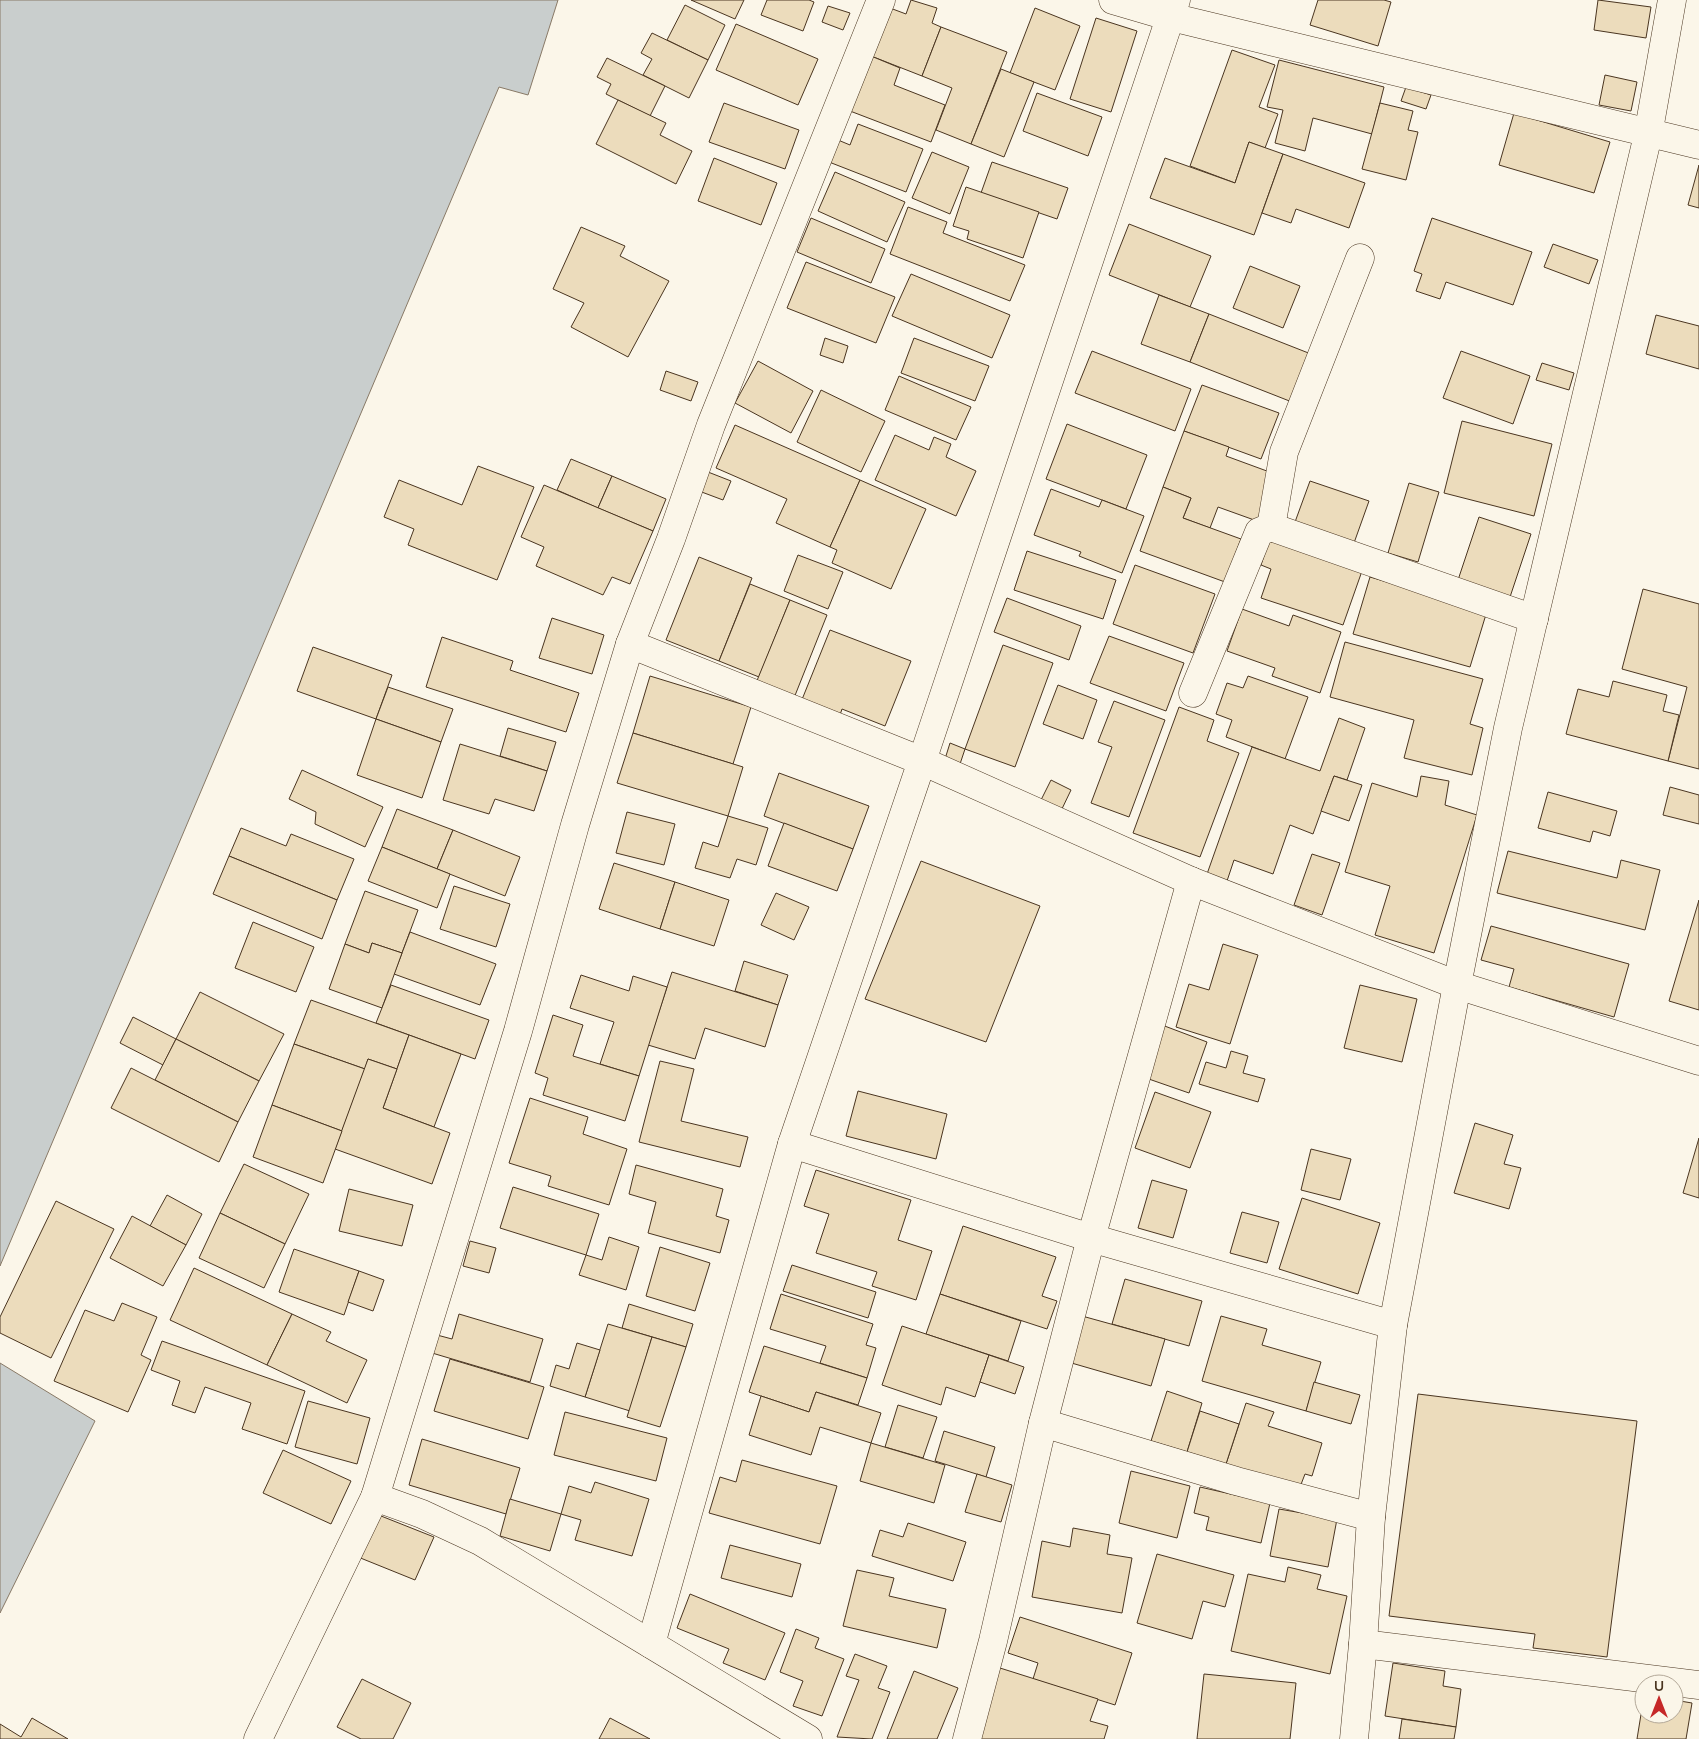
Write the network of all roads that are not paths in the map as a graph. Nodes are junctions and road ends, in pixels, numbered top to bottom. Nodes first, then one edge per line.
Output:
1 (882, 0) edge
2 (1112, 0) edge
3 (1672, 0) edge
4 (1173, 9) edge
5 (1648, 135) junction
6 (1699, 145) edge
7 (1360, 258) dead end
8 (1271, 527) junction
9 (1534, 620) junction
10 (630, 644) junction
11 (1193, 693) dead end
12 (922, 761) junction
13 (1191, 881) junction
14 (1457, 985) junction
15 (1699, 1061) edge
16 (792, 1144) junction
17 (1091, 1238) junction
18 (1393, 1325) junction
19 (1044, 1423) junction
20 (375, 1498) junction
21 (1371, 1517) junction
22 (651, 1644) junction
23 (1364, 1644) junction
24 (1699, 1685) edge
25 (258, 1739) edge
26 (808, 1739) edge
27 (967, 1739) edge
28 (1354, 1739) edge

1 - 10 main road
2 - 4 main road
3 - 5 main road
4 - 5 main road
4 - 12 main road
5 - 6 main road
5 - 9 main road
7 - 8 main road
8 - 9 main road
8 - 11 main road
9 - 14 main road
10 - 12 main road
10 - 20 main road
12 - 13 main road
12 - 16 main road
13 - 14 main road
13 - 17 main road
14 - 15 main road
14 - 18 main road
16 - 17 main road
16 - 22 main road
17 - 18 main road
17 - 19 main road
18 - 21 main road
19 - 21 main road
19 - 27 main road
20 - 22 main road
20 - 25 main road
21 - 23 main road
22 - 26 main road
23 - 24 main road
23 - 28 main road

